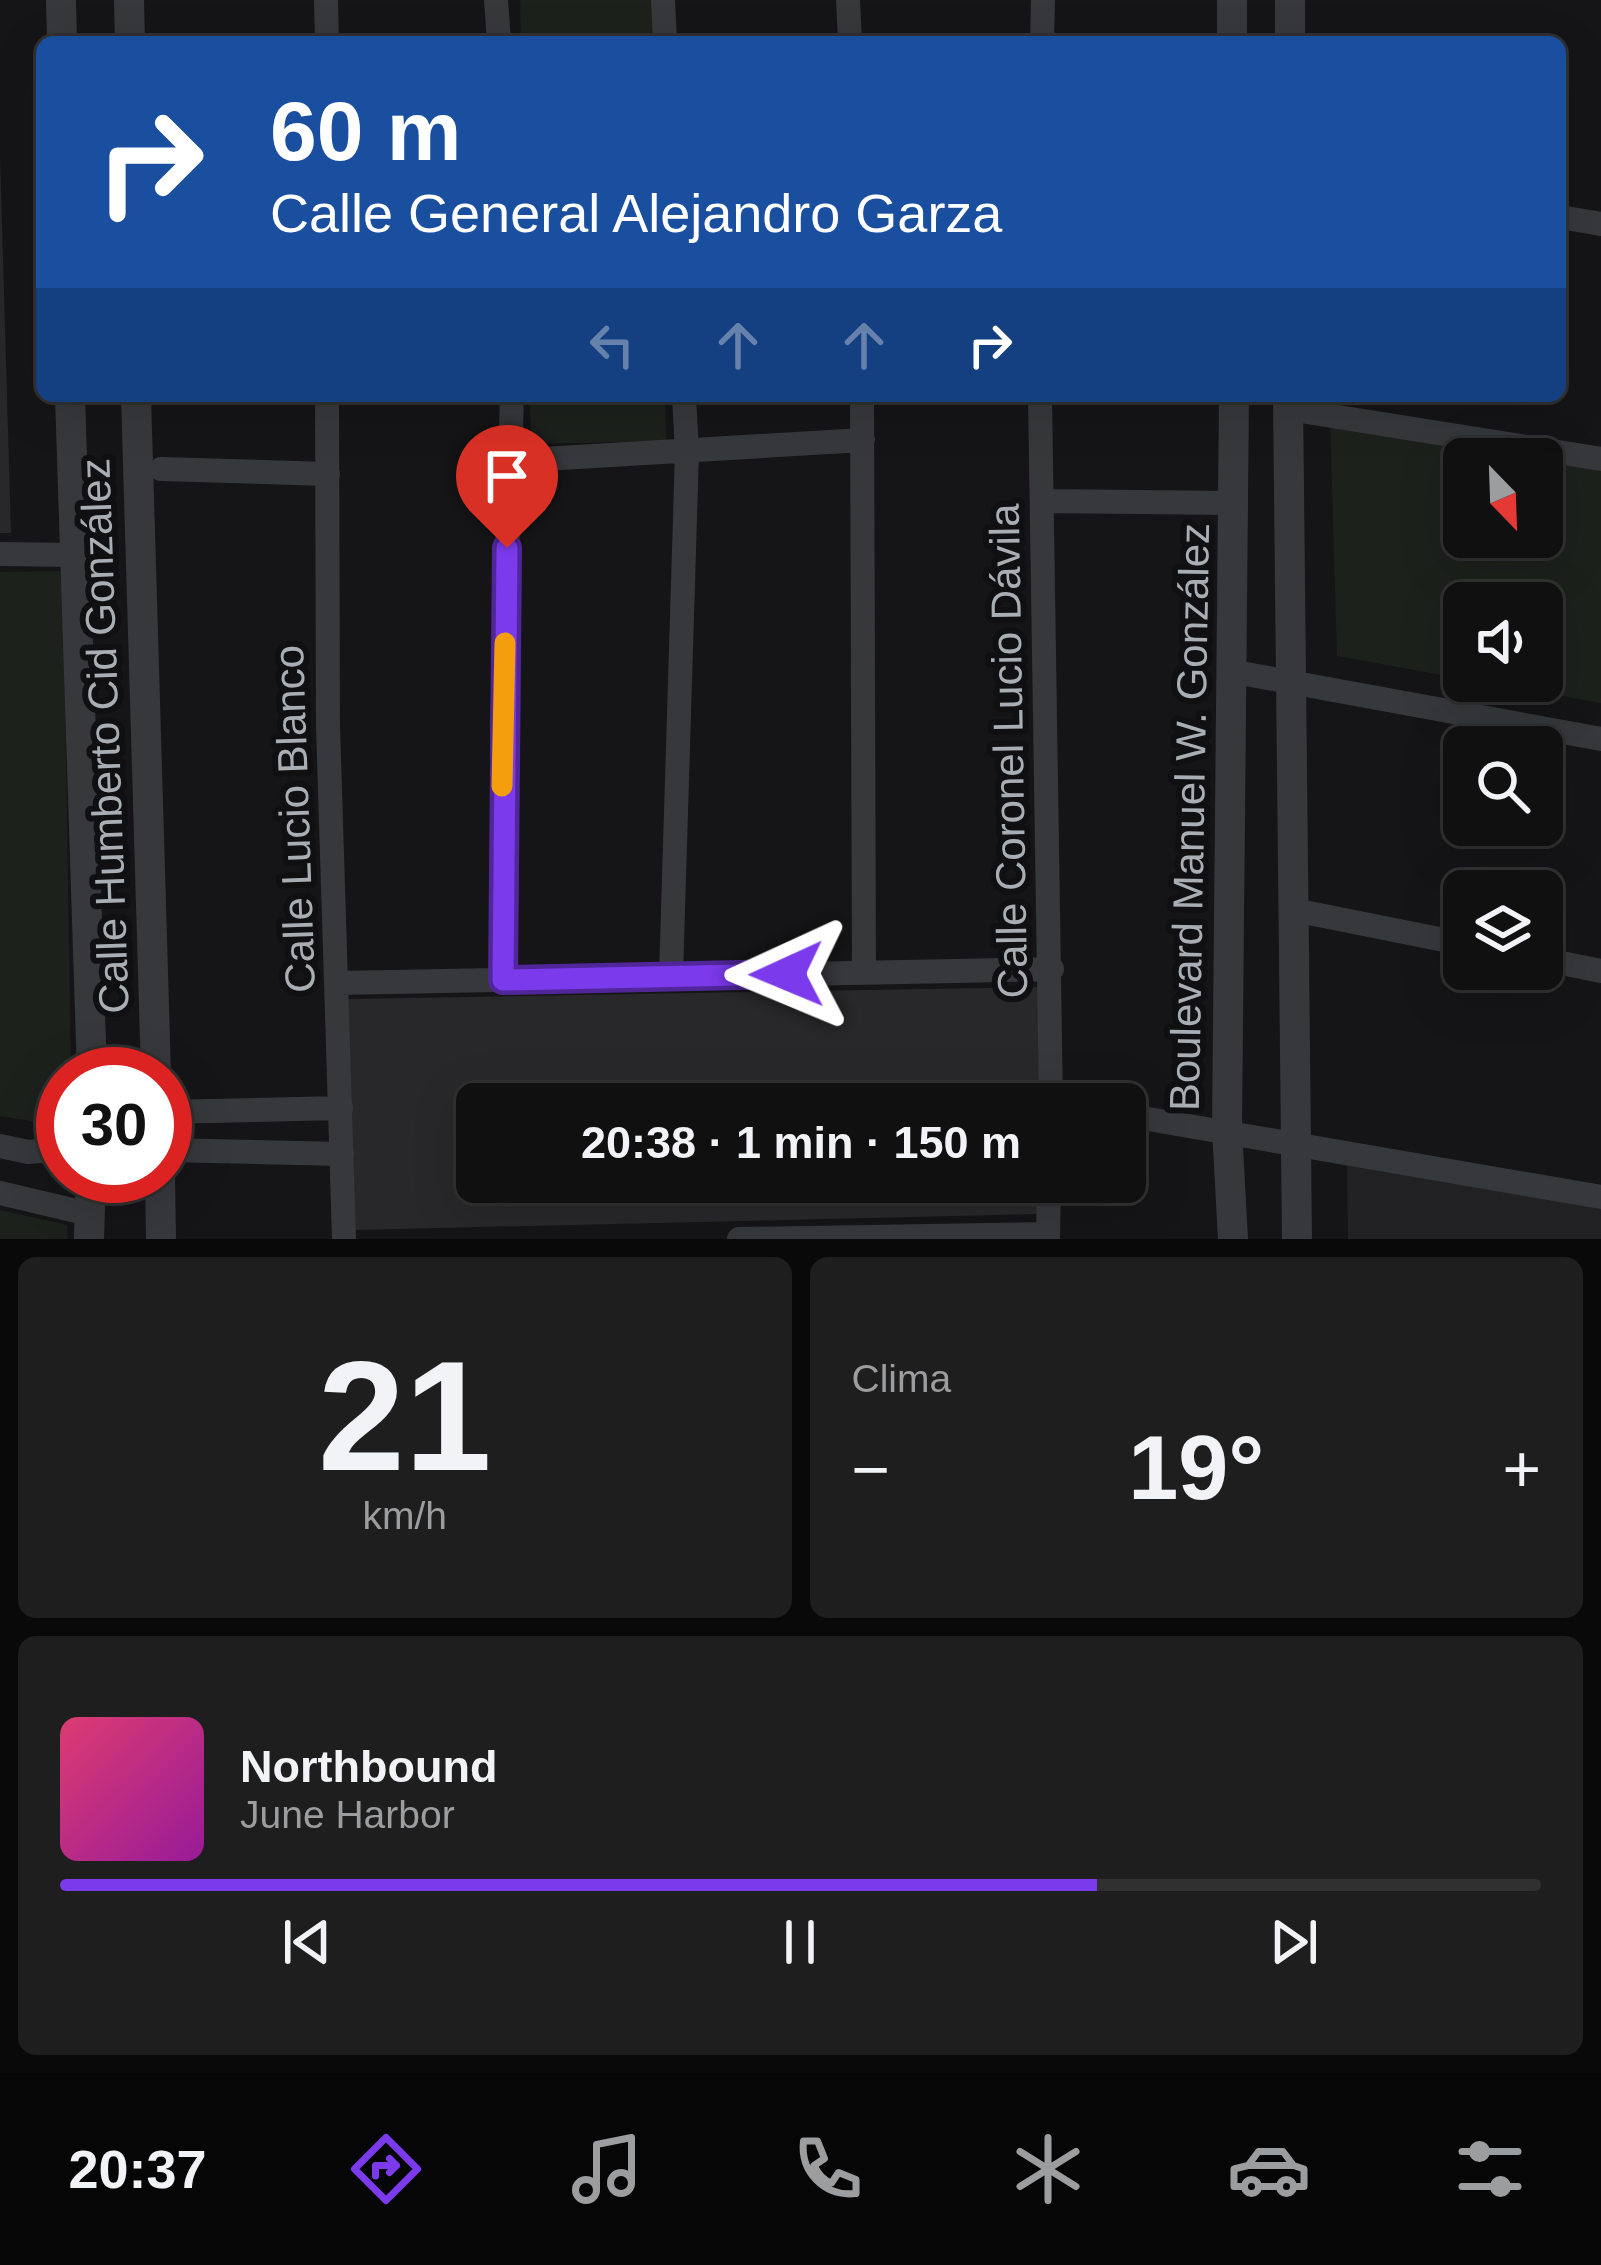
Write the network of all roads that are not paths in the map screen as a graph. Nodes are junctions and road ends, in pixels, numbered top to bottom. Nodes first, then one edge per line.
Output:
1 (61, 0) edge
2 (129, 0) edge
3 (326, 0) edge
4 (496, 0) edge
5 (663, 0) edge
6 (848, 0) edge
7 (1042, 0) edge
8 (1232, 0) edge
9 (1290, 0) edge
10 (62, 36) edge
11 (130, 36) edge
12 (326, 36) edge
13 (499, 36) edge
14 (665, 36) edge
15 (850, 36) edge
16 (1042, 36) edge
17 (1232, 36) edge
18 (1290, 36) edge
19 (1566, 219) edge
20 (1601, 224) edge
21 (70, 402) edge
22 (136, 402) edge
23 (327, 402) edge
24 (512, 402) edge
25 (684, 402) edge
26 (862, 402) edge
27 (1040, 402) edge
28 (1234, 402) edge
29 (1288, 403) edge
30 (863, 440) junction
31 (687, 452) junction
32 (1601, 459) edge
33 (510, 461) junction
34 (161, 469) dead end
35 (328, 474) junction
36 (1042, 501) junction
37 (1235, 503) junction
38 (0, 554) edge
39 (73, 555) junction
40 (1235, 673) junction
41 (1295, 684) junction
42 (1601, 739) edge
43 (1294, 910) junction
44 (1443, 940) edge
45 (1563, 963) edge
46 (1052, 969) junction
47 (1601, 970) edge
48 (864, 972) junction
49 (670, 976) junction
50 (503, 980) junction
51 (338, 983) junction
52 (91, 1047) edge
53 (155, 1047) edge
54 (1051, 1083) edge
55 (341, 1108) junction
56 (192, 1111) edge
57 (1146, 1118) edge
58 (1227, 1129) junction
59 (1294, 1142) junction
60 (0, 1146) edge
61 (36, 1151) edge
62 (192, 1151) edge
63 (342, 1154) junction
64 (0, 1193) edge
65 (1601, 1197) edge
66 (160, 1203) edge
67 (1049, 1203) edge
68 (89, 1227) edge
69 (1048, 1236) edge
70 (870, 1237) edge
71 (161, 1239) edge
72 (344, 1239) edge
73 (739, 1239) edge
74 (1233, 1239) edge
75 (1297, 1239) edge

1 - 10 street
2 - 11 street
3 - 12 street
4 - 13 street
5 - 14 street
6 - 15 street
7 - 16 street
8 - 17 street
9 - 18 street
19 - 20 street
21 - 39 street, Calle Humberto Cid González
22 - 53 street, Calle Humberto Cid González
23 - 35 street, Calle Lucio Blanco
24 - 33 street
25 - 31 street
26 - 30 street
27 - 36 street, Calle Coronel Lucio Dávila
28 - 37 street, Boulevard Manuel W. González
29 - 32 street
29 - 41 street
30 - 31 street
30 - 48 street
31 - 33 street
31 - 49 street
33 - 50 street
34 - 35 street
35 - 51 street, Calle Lucio Blanco
36 - 37 street
36 - 46 street, Calle Coronel Lucio Dávila
37 - 40 street, Boulevard Manuel W. González
38 - 39 street
39 - 52 street, Calle Humberto Cid González
40 - 41 street
40 - 58 street, Boulevard Manuel W. González
41 - 42 street
41 - 43 street
43 - 44 street
43 - 59 street
45 - 47 street
46 - 48 street
46 - 54 street, Calle Coronel Lucio Dávila
48 - 49 street
49 - 50 street
50 - 51 street
51 - 55 street, Calle Lucio Blanco
55 - 56 street
55 - 63 street, Calle Lucio Blanco
57 - 58 street
58 - 59 street
58 - 74 street, Boulevard Manuel W. González
59 - 65 street
59 - 75 street
60 - 61 street
62 - 63 street
63 - 72 street, Calle Lucio Blanco
64 - 68 street
66 - 71 street
67 - 69 street
69 - 70 street
70 - 73 street

